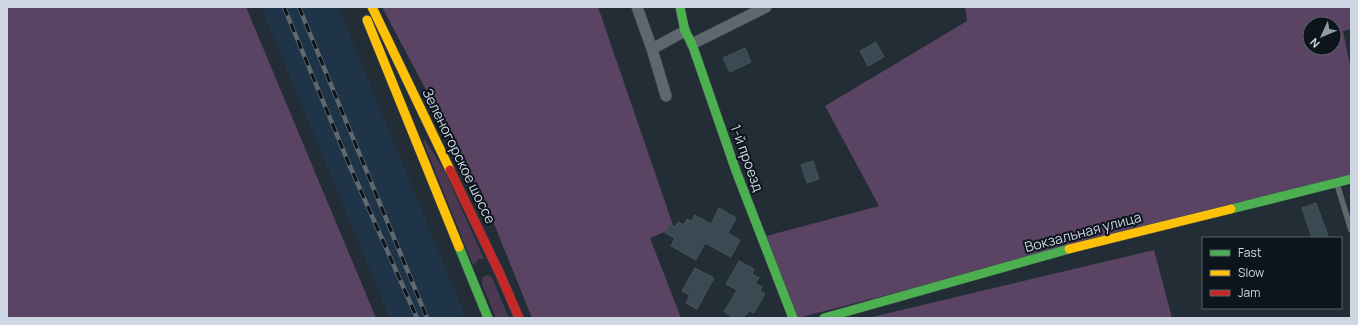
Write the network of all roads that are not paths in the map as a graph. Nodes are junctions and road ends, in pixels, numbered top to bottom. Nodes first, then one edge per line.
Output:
1 (372, 7) edge
2 (637, 7) edge
3 (680, 7) edge
4 (766, 7) edge
5 (364, 14) dead end
6 (685, 32) junction
7 (692, 44) junction
8 (652, 49) junction
9 (666, 96) dead end
10 (1351, 179) edge
11 (1336, 182) junction
12 (1351, 230) edge
13 (486, 268) dead end
14 (477, 273) dead end
15 (500, 274) junction
16 (475, 285) junction
17 (488, 318) edge
18 (519, 318) edge
19 (793, 318) edge
20 (824, 318) edge

1 - 15 street, Зеленогорское шоссе
2 - 8 street
3 - 6 street, 1-й проезд
4 - 7 street
5 - 16 street, Зеленогорское шоссе
6 - 7 street, 1-й проезд
6 - 8 street
7 - 19 street, 1-й проезд
8 - 9 street
10 - 11 street, Вокзальная улица
11 - 12 lane
11 - 20 street, Вокзальная улица
13 - 15 street
14 - 16 street
15 - 18 street, Зеленогорское шоссе
16 - 17 street, Зеленогорское шоссе

